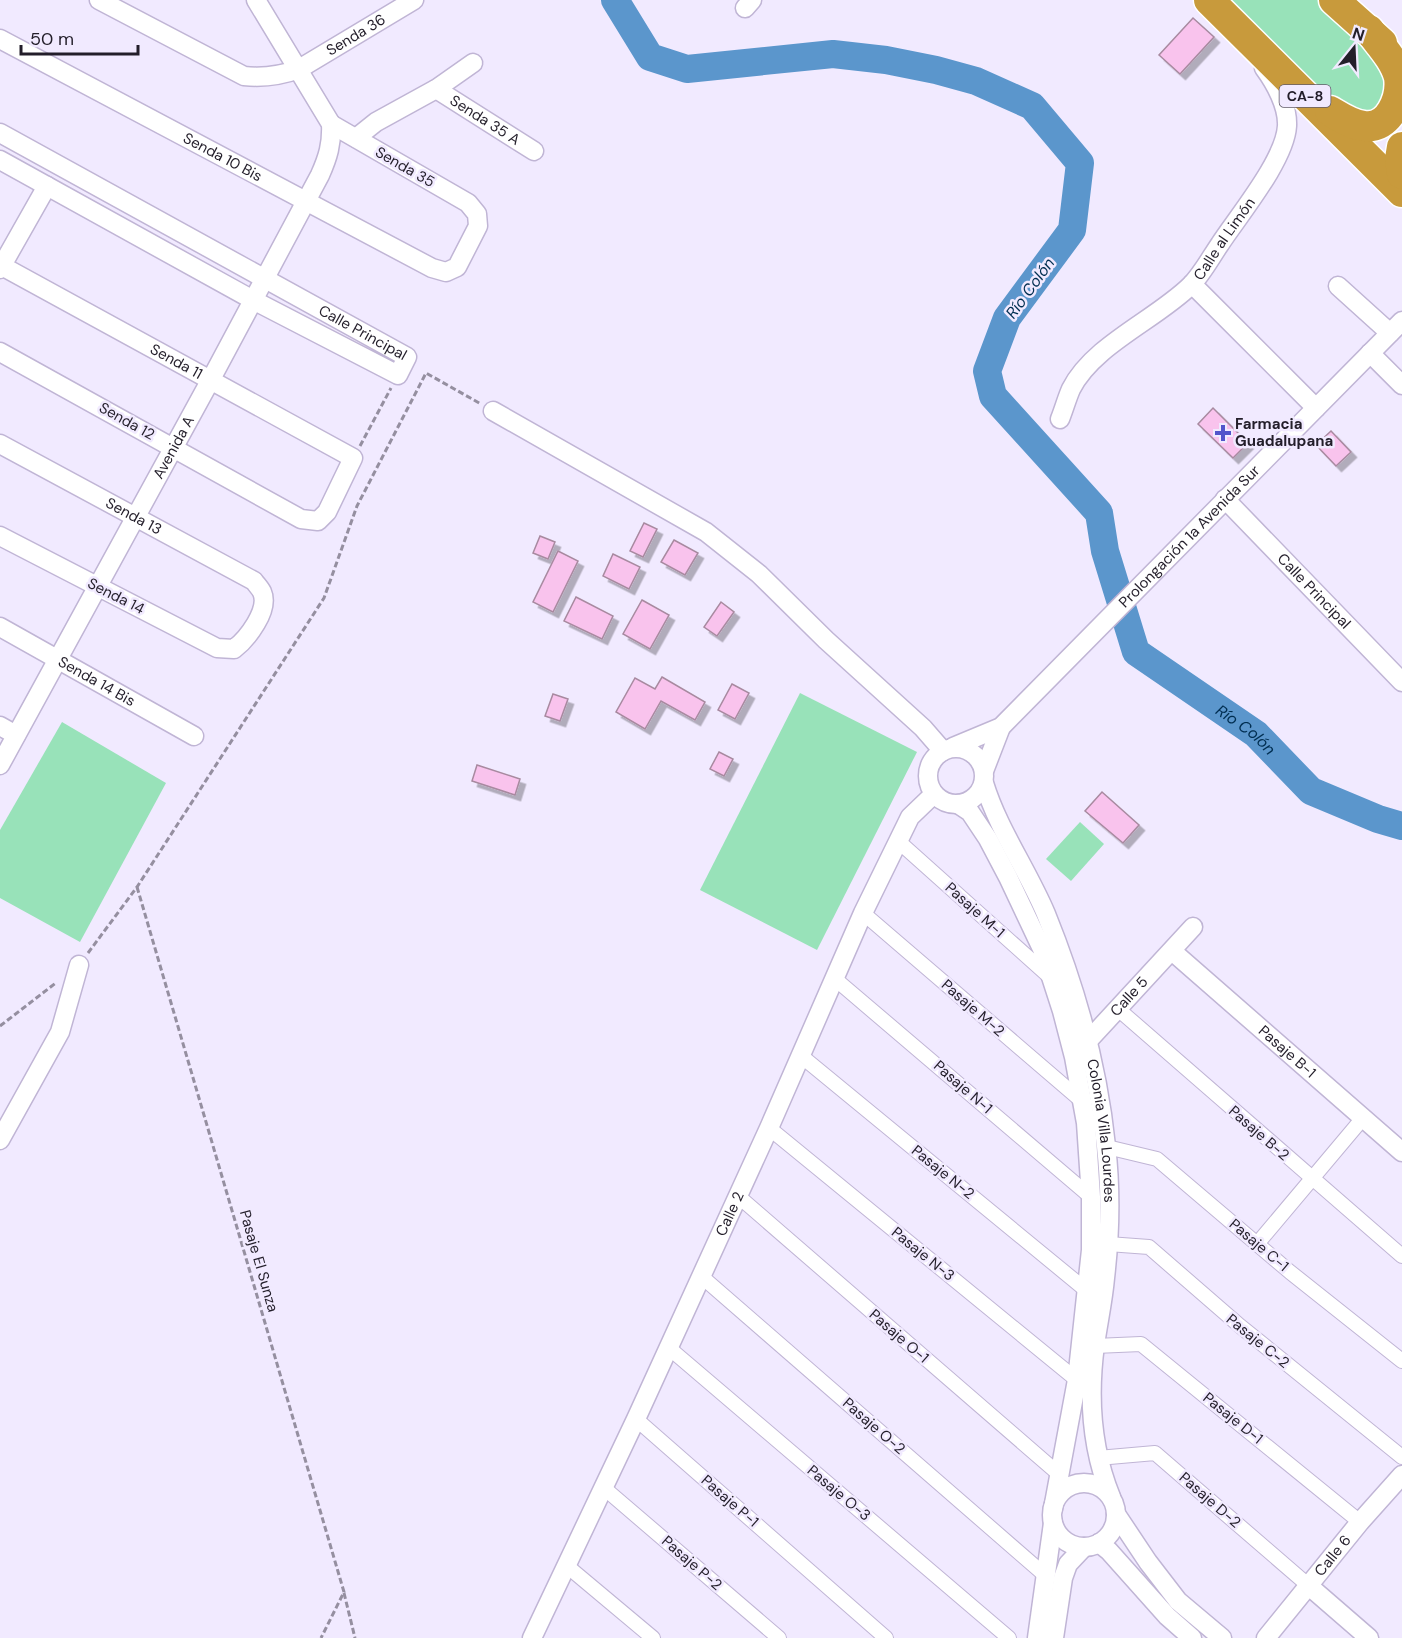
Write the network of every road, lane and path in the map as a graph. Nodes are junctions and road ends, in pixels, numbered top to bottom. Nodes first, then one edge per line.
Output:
1 (99, 0) edge
2 (414, 0) edge
3 (1209, 0) edge
4 (1334, 0) edge
5 (258, 1) edge
6 (1233, 23) junction
7 (1369, 30) junction
8 (0, 39) edge
9 (1402, 61) edge
10 (473, 63) dead end
11 (299, 69) junction
12 (436, 89) junction
13 (1309, 99) junction
14 (331, 124) junction
15 (0, 133) edge
16 (356, 138) junction
17 (1402, 147) edge
18 (534, 151) dead end
19 (0, 160) edge
20 (1402, 174) edge
21 (47, 186) junction
22 (1402, 192) edge
23 (306, 200) junction
24 (1, 267) edge
25 (446, 272) joint
26 (263, 279) junction
27 (1192, 284) junction
28 (1338, 286) dead end
29 (253, 300) junction
30 (1396, 327) edge
31 (0, 351) edge
32 (1370, 353) junction
33 (398, 375) junction
34 (210, 381) junction
35 (1402, 385) edge
36 (1316, 408) junction
37 (493, 411) joint
38 (1060, 419) dead end
39 (0, 444) edge
40 (174, 447) junction
41 (353, 458) junction
42 (1225, 499) junction
43 (136, 517) junction
44 (0, 536) edge
45 (98, 587) junction
46 (0, 627) edge
47 (234, 649) joint
48 (58, 659) junction
49 (1402, 682) edge
50 (1001, 727) junction
51 (8, 730) edge
52 (194, 736) dead end
53 (948, 749) junction
54 (0, 765) edge
55 (984, 777) junction
56 (934, 794) junction
57 (958, 804) junction
58 (898, 841) junction
59 (137, 887) junction
60 (863, 913) junction
61 (1193, 927) dead end
62 (1172, 951) junction
63 (79, 965) junction
64 (834, 978) junction
65 (1052, 978) junction
66 (1118, 1009) junction
67 (0, 1026) edge
68 (1087, 1042) junction
69 (800, 1054) junction
70 (1083, 1102) junction
71 (1363, 1118) junction
72 (769, 1128) junction
73 (0, 1140) edge
74 (1107, 1147) junction
75 (1402, 1152) edge
76 (1311, 1179) junction
77 (738, 1196) junction
78 (1091, 1197) junction
79 (1108, 1244) junction
80 (1257, 1244) junction
81 (1402, 1256) edge
82 (701, 1276) junction
83 (1086, 1290) junction
84 (1095, 1346) junction
85 (669, 1348) junction
86 (1402, 1361) edge
87 (1077, 1380) junction
88 (636, 1419) junction
89 (1402, 1457) edge
90 (1098, 1458) junction
91 (1060, 1475) junction
92 (1402, 1475) edge
93 (604, 1488) junction
94 (1114, 1505) junction
95 (1053, 1516) junction
96 (1360, 1522) junction
97 (1091, 1545) junction
98 (567, 1566) junction
99 (1046, 1576) junction
100 (1309, 1586) junction
101 (344, 1592) junction
102 (321, 1638) edge
103 (355, 1638) edge
104 (532, 1638) edge
105 (653, 1638) edge
106 (779, 1638) edge
107 (886, 1638) edge
108 (1010, 1638) edge
109 (1037, 1638) edge
110 (1054, 1638) edge
111 (1192, 1638) edge
112 (1222, 1638) edge
113 (1266, 1638) edge
114 (1369, 1638) edge

1 - 11 street, Senda 36
2 - 11 street, Senda 36
3 - 6 highway, CA-8
4 - 7 highway
5 - 11 street
6 - 13 highway, CA-8
6 - 27 street, Calle al Limón
7 - 9 highway
7 - 13 highway
8 - 23 street, Senda 10 Bis
10 - 12 street
11 - 14 street
12 - 16 street
12 - 18 street, Senda 35 A
13 - 22 highway, CA-8
14 - 16 street, Senda 35
14 - 23 street, Avenida A
15 - 26 street, Calle Principal
16 - 25 street, Senda 35
17 - 20 highway
19 - 21 street, Calle Principal
21 - 24 street
21 - 29 street, Calle Principal
23 - 25 street, Senda 10 Bis
23 - 26 street, Avenida A
24 - 34 street, Senda 11
26 - 29 street, Avenida A
26 - 33 street, Calle Principal
27 - 36 street
27 - 38 street, Calle al Limón
28 - 30 street
29 - 33 street, Calle Principal
29 - 34 street, Avenida A
30 - 32 street, Prolongación 1a Avenida Sur
31 - 40 street, Senda 12
32 - 35 street
32 - 36 street, Prolongación 1a Avenida Sur
33 - 41 path
34 - 40 street, Avenida A
34 - 41 street, Senda 11
36 - 42 street, Prolongación 1a Avenida Sur
37 - 53 street
37 - 59 path
39 - 43 street, Senda 13
40 - 41 street, Senda 12
40 - 43 street, Avenida A
42 - 49 street, Calle Principal
42 - 50 street, Prolongación 1a Avenida Sur
43 - 45 street, Avenida A
43 - 47 street, Senda 13
44 - 45 street, Senda 14
45 - 47 street, Senda 14
45 - 48 street, Avenida A
46 - 48 street, Senda 14 Bis
48 - 51 street, Avenida A
48 - 52 street, Senda 14 Bis
50 - 53 street, Prolongación 1a Avenida Sur
50 - 55 street, Prolongación 1a Avenida Sur
51 - 54 street, Avenida A
53 - 55 street
53 - 56 street
55 - 57 street
55 - 68 street, Colonia Villa Lourdes
56 - 57 street
56 - 58 street, Calle 2
57 - 65 street, Colonia Villa Lourdes
58 - 60 street, Calle 2
58 - 65 street, Pasaje M-1
59 - 63 path
59 - 101 path, Pasaje El Sunza
60 - 64 street, Calle 2
60 - 70 street, Pasaje M-2
61 - 62 street, Calle 5
62 - 66 street, Calle 5
62 - 71 street, Pasaje B-1
63 - 67 path
63 - 73 street
64 - 69 street, Calle 2
64 - 78 street, Pasaje N-1
65 - 70 street, Colonia Villa Lourdes
66 - 68 street, Calle 5
66 - 76 street, Pasaje B-2
68 - 74 street, Colonia Villa Lourdes
69 - 72 street, Calle 2
69 - 83 street, Pasaje N-2
70 - 78 street, Colonia Villa Lourdes
71 - 75 street, Pasaje B-1
71 - 76 street
72 - 77 street, Calle 2
72 - 87 street, Pasaje N-3
74 - 79 street, Colonia Villa Lourdes
74 - 80 street, Pasaje C-1
76 - 80 street
76 - 81 street, Pasaje B-2
77 - 82 street, Calle 2
77 - 91 street, Pasaje O-1
78 - 83 street, Colonia Villa Lourdes
79 - 84 street, Colonia Villa Lourdes
79 - 89 street, Pasaje C-2
80 - 86 street, Pasaje C-1
82 - 85 street, Calle 2
82 - 99 street, Pasaje O-2
83 - 87 street, Colonia Villa Lourdes
84 - 90 street, Colonia Villa Lourdes
84 - 96 street, Pasaje D-1
85 - 88 street, Calle 2
85 - 108 street, Pasaje O-3
87 - 91 street, Colonia Villa Lourdes
88 - 93 street, Calle 2
88 - 107 street, Pasaje P-1
90 - 94 street, Colonia Villa Lourdes
90 - 100 street, Pasaje D-2
91 - 95 street, Colonia Villa Lourdes
92 - 96 street, Calle 6
93 - 98 street, Calle 2
93 - 106 street, Pasaje P-2
94 - 95 street
94 - 97 street
94 - 112 street
95 - 97 street
95 - 99 street, Colonia Villa Lourdes
96 - 100 street, Calle 6
97 - 110 street
97 - 111 street
98 - 104 street, Calle 2
98 - 105 street
99 - 109 street, Colonia Villa Lourdes
100 - 113 street, Calle 6
100 - 114 street
101 - 102 path
101 - 103 path, Pasaje El Sunza

